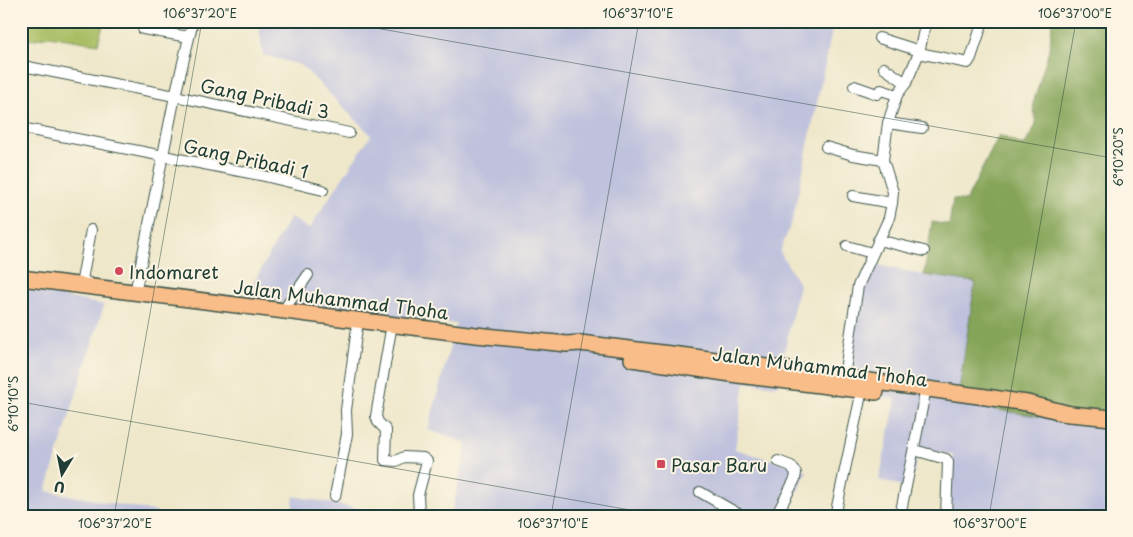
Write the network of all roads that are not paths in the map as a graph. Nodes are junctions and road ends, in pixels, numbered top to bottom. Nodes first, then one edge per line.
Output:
1 (193, 21) edge
2 (926, 21) edge
3 (981, 22) edge
4 (143, 29) dead end
5 (189, 37) junction
6 (879, 38) dead end
7 (919, 52) junction
8 (28, 67) dead end
9 (884, 68) dead end
10 (906, 83) junction
11 (854, 86) dead end
12 (897, 95) junction
13 (175, 96) junction
14 (888, 123) junction
15 (21, 128) edge
16 (922, 128) dead end
17 (349, 133) dead end
18 (826, 147) dead end
19 (163, 157) junction
20 (883, 160) junction
21 (323, 190) dead end
22 (854, 196) dead end
23 (892, 203) junction
24 (22, 220) edge
25 (91, 230) dead end
26 (878, 240) junction
27 (847, 246) dead end
28 (924, 251) dead end
29 (872, 253) junction
30 (308, 275) dead end
31 (22, 278) edge
32 (90, 287) junction
33 (135, 293) junction
34 (283, 311) junction
35 (358, 320) junction
36 (392, 324) junction
37 (842, 382) junction
38 (862, 390) junction
39 (926, 393) junction
40 (1112, 418) edge
41 (914, 450) junction
42 (778, 461) dead end
43 (700, 492) dead end
44 (335, 496) dead end
45 (416, 516) edge
46 (742, 516) edge
47 (776, 516) edge
48 (835, 516) edge
49 (900, 516) edge
50 (946, 516) edge

1 - 5 street
2 - 7 street
3 - 7 street
4 - 5 street
5 - 13 street
6 - 7 street
7 - 10 street
8 - 13 street, Gang Pribadi 3
9 - 10 street
10 - 12 street
11 - 12 street
12 - 14 street
13 - 17 street, Gang Pribadi 3
13 - 19 street
14 - 16 street
14 - 20 street
15 - 19 street, Gang Pribadi 1
18 - 20 street
19 - 21 street, Gang Pribadi 1
19 - 33 street
20 - 23 street
22 - 23 street
23 - 26 street
24 - 31 street
25 - 32 street
26 - 28 street
26 - 29 street
27 - 29 street
29 - 37 street
30 - 34 street
31 - 32 main road, Jalan Muhammad Thoha
32 - 33 main road, Jalan Muhammad Thoha
33 - 34 main road, Jalan Muhammad Thoha
34 - 35 main road, Jalan Muhammad Thoha
35 - 36 main road, Jalan Muhammad Thoha
35 - 44 street
36 - 37 main road, Jalan Muhammad Thoha
36 - 45 street
37 - 38 main road, Jalan Muhammad Thoha
37 - 39 main road, Jalan Muhammad Thoha
38 - 39 main road, Jalan Muhammad Thoha
38 - 48 street
39 - 40 main road, Jalan Muhammad Thoha
39 - 41 street
41 - 49 street
41 - 50 street
42 - 47 street
43 - 46 street

